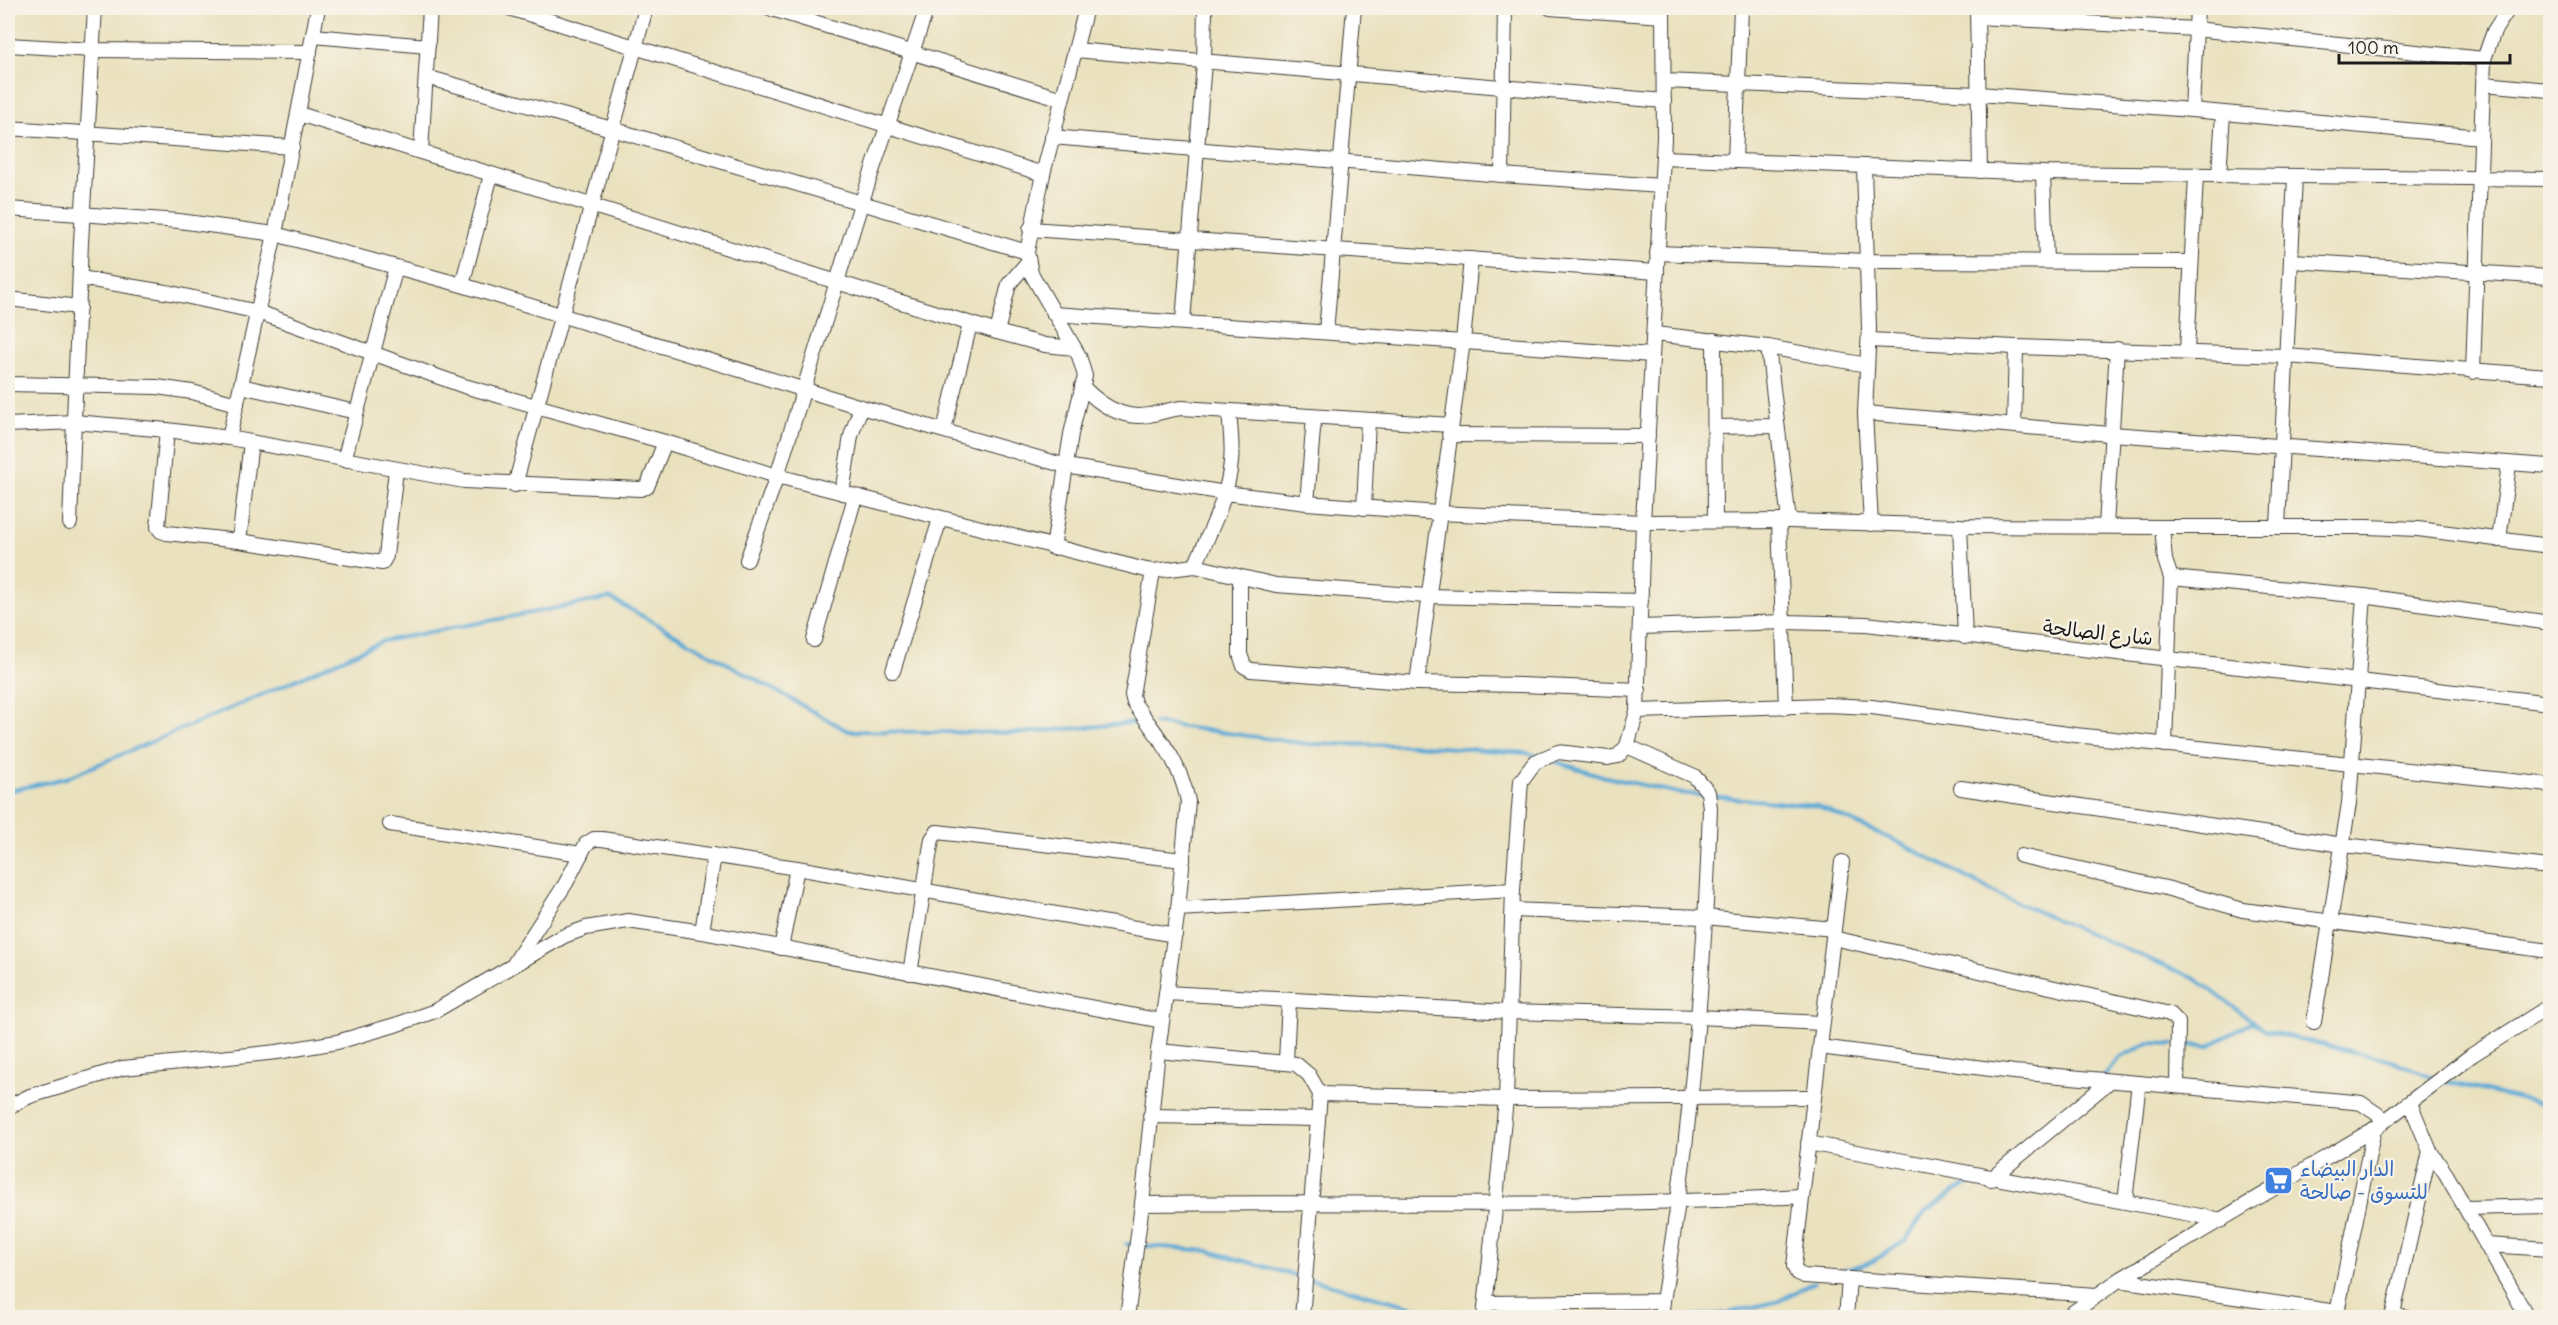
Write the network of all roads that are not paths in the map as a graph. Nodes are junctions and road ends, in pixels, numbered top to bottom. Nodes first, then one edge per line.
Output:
1 (95, 8) edge
2 (318, 8) edge
3 (430, 8) edge
4 (509, 8) edge
5 (646, 8) edge
6 (769, 8) edge
7 (927, 8) edge
8 (1086, 8) edge
9 (1205, 8) edge
10 (1354, 8) edge
11 (1505, 8) edge
12 (1550, 8) edge
13 (1741, 8) edge
14 (2196, 8) edge
15 (2510, 8) edge
16 (1663, 12) edge
17 (1978, 12) edge
18 (2195, 29) junction
19 (313, 36) junction
20 (8, 45) edge
21 (428, 46) junction
22 (635, 47) junction
23 (93, 50) junction
24 (1075, 50) junction
25 (913, 51) junction
26 (310, 52) junction
27 (2484, 59) junction
28 (1204, 63) junction
29 (1349, 74) junction
30 (426, 77) junction
31 (1664, 81) junction
32 (2484, 84) junction
33 (1739, 85) junction
34 (1503, 88) junction
35 (2550, 90) edge
36 (1979, 94) junction
37 (1062, 99) junction
38 (1664, 101) junction
39 (2192, 110) junction
40 (2223, 113) junction
41 (299, 114) junction
42 (887, 126) junction
43 (8, 128) edge
44 (612, 129) junction
45 (88, 133) junction
46 (1052, 137) junction
47 (2481, 137) junction
48 (292, 147) junction
49 (1197, 151) junction
50 (421, 152) junction
51 (1663, 158) junction
52 (1735, 160) junction
53 (1342, 161) junction
54 (1864, 167) junction
55 (1980, 171) junction
56 (2043, 173) junction
57 (1043, 174) junction
58 (491, 175) junction
59 (1502, 175) junction
60 (2196, 176) junction
61 (2220, 176) junction
62 (2295, 177) junction
63 (2550, 178) edge
64 (2478, 179) junction
65 (1661, 186) junction
66 (591, 204) junction
67 (861, 204) junction
68 (8, 209) edge
69 (84, 214) junction
70 (1030, 230) junction
71 (275, 234) junction
72 (1189, 240) junction
73 (1333, 250) junction
74 (1657, 253) junction
75 (1027, 257) junction
76 (1471, 259) junction
77 (1869, 261) junction
78 (2046, 261) junction
79 (2292, 261) junction
80 (2192, 262) junction
81 (396, 267) junction
82 (1657, 272) junction
83 (2475, 273) junction
84 (80, 278) junction
85 (2550, 278) edge
86 (836, 282) junction
87 (462, 285) junction
88 (8, 299) edge
89 (79, 307) junction
90 (258, 312) junction
91 (1054, 314) junction
92 (561, 315) junction
93 (1184, 321) junction
94 (970, 324) junction
95 (997, 332) junction
96 (1326, 332) junction
97 (1654, 334) junction
98 (1714, 340) junction
99 (1869, 340) junction
100 (1462, 341) junction
101 (1768, 347) junction
102 (2016, 347) junction
103 (1074, 348) junction
104 (2117, 349) junction
105 (2187, 351) junction
106 (374, 352) junction
107 (1653, 355) junction
108 (2286, 356) junction
109 (1868, 364) junction
110 (2473, 372) junction
111 (2550, 376) edge
112 (8, 384) edge
113 (75, 386) junction
114 (241, 386) junction
115 (1082, 386) junction
116 (803, 389) junction
117 (237, 404) junction
118 (536, 407) junction
119 (861, 407) junction
120 (1229, 411) junction
121 (356, 412) junction
122 (1865, 413) junction
123 (1314, 417) junction
124 (1368, 420) junction
125 (74, 422) junction
126 (8, 425) edge
127 (2014, 425) junction
128 (1777, 426) junction
129 (1715, 427) junction
130 (167, 430) junction
131 (944, 430) junction
132 (1450, 430) junction
133 (2112, 434) junction
134 (1648, 436) junction
135 (229, 438) junction
136 (251, 442) junction
137 (665, 442) junction
138 (2281, 447) junction
139 (344, 460) junction
140 (2509, 464) junction
141 (1066, 466) junction
142 (2550, 466) edge
143 (396, 470) junction
144 (777, 476) junction
145 (514, 485) junction
146 (1225, 493) junction
147 (848, 495) junction
148 (1307, 503) junction
149 (1364, 508) junction
150 (1438, 513) junction
151 (940, 519) junction
152 (1716, 521) junction
153 (1784, 521) junction
154 (1643, 522) junction
155 (70, 523) dead end
156 (1871, 524) junction
157 (1960, 526) junction
158 (2106, 526) junction
159 (2278, 526) junction
160 (2162, 527) junction
161 (2499, 540) junction
162 (239, 542) junction
163 (2550, 546) edge
164 (1053, 548) junction
165 (747, 560) dead end
166 (1195, 566) junction
167 (1153, 572) junction
168 (1240, 578) junction
169 (2171, 578) junction
170 (1427, 596) junction
171 (2364, 596) junction
172 (1641, 601) junction
173 (1784, 622) junction
174 (2550, 622) edge
175 (1641, 627) junction
176 (1965, 637) junction
177 (814, 640) dead end
178 (2170, 660) junction
179 (893, 671) dead end
180 (2359, 681) junction
181 (1417, 683) junction
182 (1639, 690) junction
183 (2550, 703) edge
184 (1786, 707) junction
185 (1637, 711) junction
186 (2165, 745) junction
187 (1627, 746) junction
188 (2353, 766) junction
189 (2550, 785) edge
190 (1961, 788) dead end
191 (390, 824) dead end
192 (2343, 845) junction
193 (581, 854) junction
194 (714, 855) junction
195 (2021, 856) dead end
196 (1183, 860) junction
197 (1842, 862) dead end
198 (2550, 867) edge
199 (797, 868) junction
200 (1513, 890) junction
201 (924, 891) junction
202 (1178, 909) junction
203 (1513, 910) junction
204 (1704, 918) junction
205 (2331, 923) junction
206 (702, 932) junction
207 (1834, 934) junction
208 (1175, 935) junction
209 (781, 948) junction
210 (2550, 951) edge
211 (513, 966) junction
212 (910, 973) junction
213 (1166, 993) junction
214 (1289, 1001) junction
215 (2549, 1009) edge
216 (1509, 1012) junction
217 (1698, 1017) junction
218 (1162, 1021) junction
219 (2314, 1022) dead end
220 (1822, 1023) junction
221 (1820, 1047) junction
222 (1158, 1051) junction
223 (1286, 1061) junction
224 (2110, 1080) junction
225 (2139, 1083) junction
226 (2177, 1086) junction
227 (1320, 1094) junction
228 (1814, 1097) junction
229 (1506, 1099) junction
230 (1692, 1099) junction
231 (2410, 1103) junction
232 (8, 1107) edge
233 (1150, 1116) junction
234 (1318, 1119) junction
235 (2386, 1120) junction
236 (2374, 1129) junction
237 (1808, 1143) junction
238 (2430, 1151) junction
239 (1991, 1179) junction
240 (1802, 1196) junction
241 (1680, 1200) junction
242 (1311, 1201) junction
243 (2125, 1201) junction
244 (1142, 1204) junction
245 (1497, 1205) junction
246 (2550, 1206) edge
247 (2466, 1208) junction
248 (2222, 1220) junction
249 (2487, 1245) junction
250 (2550, 1249) edge
251 (1849, 1279) junction
252 (2119, 1280) junction
253 (2097, 1295) junction
254 (1663, 1302) junction
255 (1486, 1303) junction
256 (2337, 1315) edge
257 (2392, 1316) edge
258 (1127, 1317) edge
259 (1302, 1317) edge
260 (1484, 1317) edge
261 (1661, 1317) edge
262 (1846, 1317) edge
263 (2065, 1317) edge
264 (2408, 1317) edge
265 (2528, 1317) edge

1 - 23 street
2 - 19 street
3 - 21 street
4 - 22 street
5 - 22 street
6 - 25 street
7 - 25 street
8 - 24 street
9 - 28 street
10 - 29 street
11 - 34 street
12 - 16 street
13 - 33 street
14 - 18 street
15 - 27 street
16 - 31 street
17 - 18 street
17 - 36 street
18 - 27 street
18 - 39 street
19 - 21 street
19 - 26 street
20 - 23 street
21 - 30 street
22 - 42 street
22 - 44 street
23 - 26 street
23 - 45 street
24 - 28 street
24 - 37 street
25 - 37 street
25 - 42 street
26 - 41 street
27 - 32 street
28 - 29 street
28 - 49 street
29 - 34 street
29 - 53 street
30 - 44 street
30 - 50 street
31 - 33 street
31 - 38 street
32 - 35 street
32 - 47 street
33 - 36 street
33 - 52 street
34 - 38 street
34 - 59 street
36 - 39 street
36 - 55 street
37 - 46 street
38 - 51 street
39 - 40 street
40 - 47 street
40 - 61 street
41 - 48 street
41 - 50 street
42 - 57 street
42 - 67 street
43 - 45 street
44 - 66 street
44 - 67 street
45 - 48 street
45 - 69 street
46 - 49 street
46 - 57 street
47 - 64 street
48 - 71 street
49 - 53 street
49 - 72 street
50 - 58 street
51 - 52 street
51 - 65 street
52 - 54 street
53 - 59 street
53 - 73 street
54 - 55 street
54 - 77 street
55 - 56 street
56 - 60 street
56 - 78 street
57 - 70 street
58 - 66 street
58 - 87 street
59 - 65 street
60 - 61 street
60 - 80 street
61 - 62 street
62 - 64 street
62 - 79 street
63 - 64 street
64 - 83 street
65 - 74 street
66 - 86 street
66 - 92 street
67 - 75 street
67 - 86 street
68 - 69 street
69 - 71 street
69 - 84 street
70 - 72 street
70 - 75 street
71 - 81 street
71 - 90 street
72 - 73 street
72 - 93 street
73 - 76 street
73 - 96 street
74 - 77 street
74 - 82 street
75 - 91 street
75 - 95 street
76 - 82 street
76 - 100 street
77 - 78 street
77 - 99 street
78 - 80 street
79 - 83 street
79 - 108 street
80 - 105 street
81 - 87 street
81 - 106 street
82 - 97 street
83 - 85 street
83 - 110 street
84 - 89 street
84 - 90 street
86 - 94 street
86 - 116 street
87 - 92 street
88 - 89 street
89 - 113 street
90 - 106 street
90 - 114 street
91 - 93 street
91 - 103 street
92 - 116 street
92 - 118 street
93 - 96 street
94 - 95 street
94 - 131 street
95 - 103 street
96 - 100 street
97 - 98 street
97 - 107 street
98 - 101 street
98 - 129 street
99 - 102 street
99 - 109 street
100 - 107 street
100 - 132 street
101 - 109 street
101 - 128 street
102 - 104 street
102 - 127 street
103 - 115 street
104 - 105 street
104 - 133 street
105 - 108 street
106 - 118 street
106 - 121 street
107 - 134 street
108 - 110 street
108 - 138 street
109 - 122 street
110 - 111 street
112 - 113 street
113 - 117 street
113 - 125 street
114 - 117 street
114 - 121 street
115 - 120 street
115 - 141 street
116 - 119 street
116 - 144 street
117 - 135 street
118 - 137 street
118 - 145 street
119 - 131 street
119 - 147 street
120 - 123 street
120 - 146 street
121 - 139 street
122 - 127 street
122 - 156 street
123 - 124 street
123 - 148 street
124 - 132 street
124 - 149 street
125 - 126 street
125 - 130 street
125 - 155 street
127 - 133 street
128 - 129 street
128 - 153 street
129 - 152 street
130 - 135 street
130 - 162 street
131 - 141 street
132 - 134 street
132 - 150 street
133 - 138 street
133 - 158 street
134 - 154 street
135 - 136 street
136 - 139 street
136 - 162 street
137 - 144 street
137 - 145 street
138 - 140 street
138 - 159 street
139 - 143 street
140 - 142 street
140 - 161 street
141 - 146 street
141 - 164 street
143 - 145 street
143 - 162 street
144 - 147 street
144 - 165 street
146 - 148 street
146 - 166 street
147 - 151 street
147 - 177 street
148 - 149 street
149 - 150 street
150 - 154 street
150 - 170 street
151 - 164 street
151 - 179 street
152 - 153 street
152 - 154 street
153 - 156 street
153 - 173 street
154 - 172 street
156 - 157 street
157 - 158 street
157 - 176 street
158 - 160 street
159 - 160 street
159 - 161 street
160 - 169 street
161 - 163 street
164 - 167 street
166 - 167 street
166 - 168 street
167 - 196 street
168 - 170 street
168 - 181 street
169 - 171 street
169 - 178 street
170 - 172 street
170 - 181 street
171 - 174 street
171 - 180 street
172 - 175 street
173 - 175 street, شارع الصالحة
173 - 176 street, شارع الصالحة
173 - 184 street
175 - 182 street
176 - 178 street, شارع الصالحة
178 - 180 street, شارع الصالحة
178 - 186 street
180 - 183 street, شارع الصالحة
180 - 188 street
181 - 182 street
182 - 185 street
184 - 185 street
184 - 186 street
185 - 187 street
186 - 188 street
187 - 200 street
187 - 204 street
188 - 189 street
188 - 192 street
190 - 192 street
191 - 193 street
192 - 198 street
192 - 205 street
193 - 194 street
193 - 211 street
194 - 199 street
194 - 206 street
195 - 205 street
196 - 201 street
196 - 202 street
197 - 207 street
199 - 201 street
199 - 209 street
200 - 202 street
200 - 203 street
201 - 208 street
201 - 212 street
202 - 208 street
203 - 204 street
203 - 216 street
204 - 207 street
204 - 217 street
205 - 210 street
205 - 219 street
206 - 209 street
206 - 211 street
207 - 220 street
207 - 226 street
208 - 213 street
209 - 212 street
211 - 232 street
212 - 218 street
213 - 214 street
213 - 218 street
214 - 216 street
214 - 223 street
215 - 231 street
216 - 217 street
216 - 229 street
217 - 220 street
217 - 230 street
218 - 222 street
220 - 221 street
221 - 224 street
221 - 228 street
222 - 223 street
222 - 233 street
223 - 227 street
224 - 225 street
224 - 239 street
225 - 226 street
225 - 243 street
226 - 235 street
227 - 229 street
227 - 234 street
228 - 230 street
228 - 237 street
229 - 230 street
229 - 245 street
230 - 241 street
231 - 235 street
231 - 238 street
233 - 234 street
233 - 244 street
234 - 242 street
235 - 236 street
236 - 248 street
236 - 256 street
237 - 239 street
237 - 240 street
238 - 247 street
238 - 257 street
239 - 243 street
240 - 241 street
240 - 251 street
241 - 245 street
241 - 254 street
242 - 244 street
242 - 245 street
242 - 259 street
243 - 248 street
244 - 258 street
245 - 255 street
246 - 247 street
247 - 249 street
248 - 252 street
249 - 250 street
249 - 265 street
251 - 253 street
251 - 262 street
252 - 253 street
252 - 256 street
253 - 263 street
254 - 255 street
254 - 261 street
255 - 260 street
257 - 264 street

